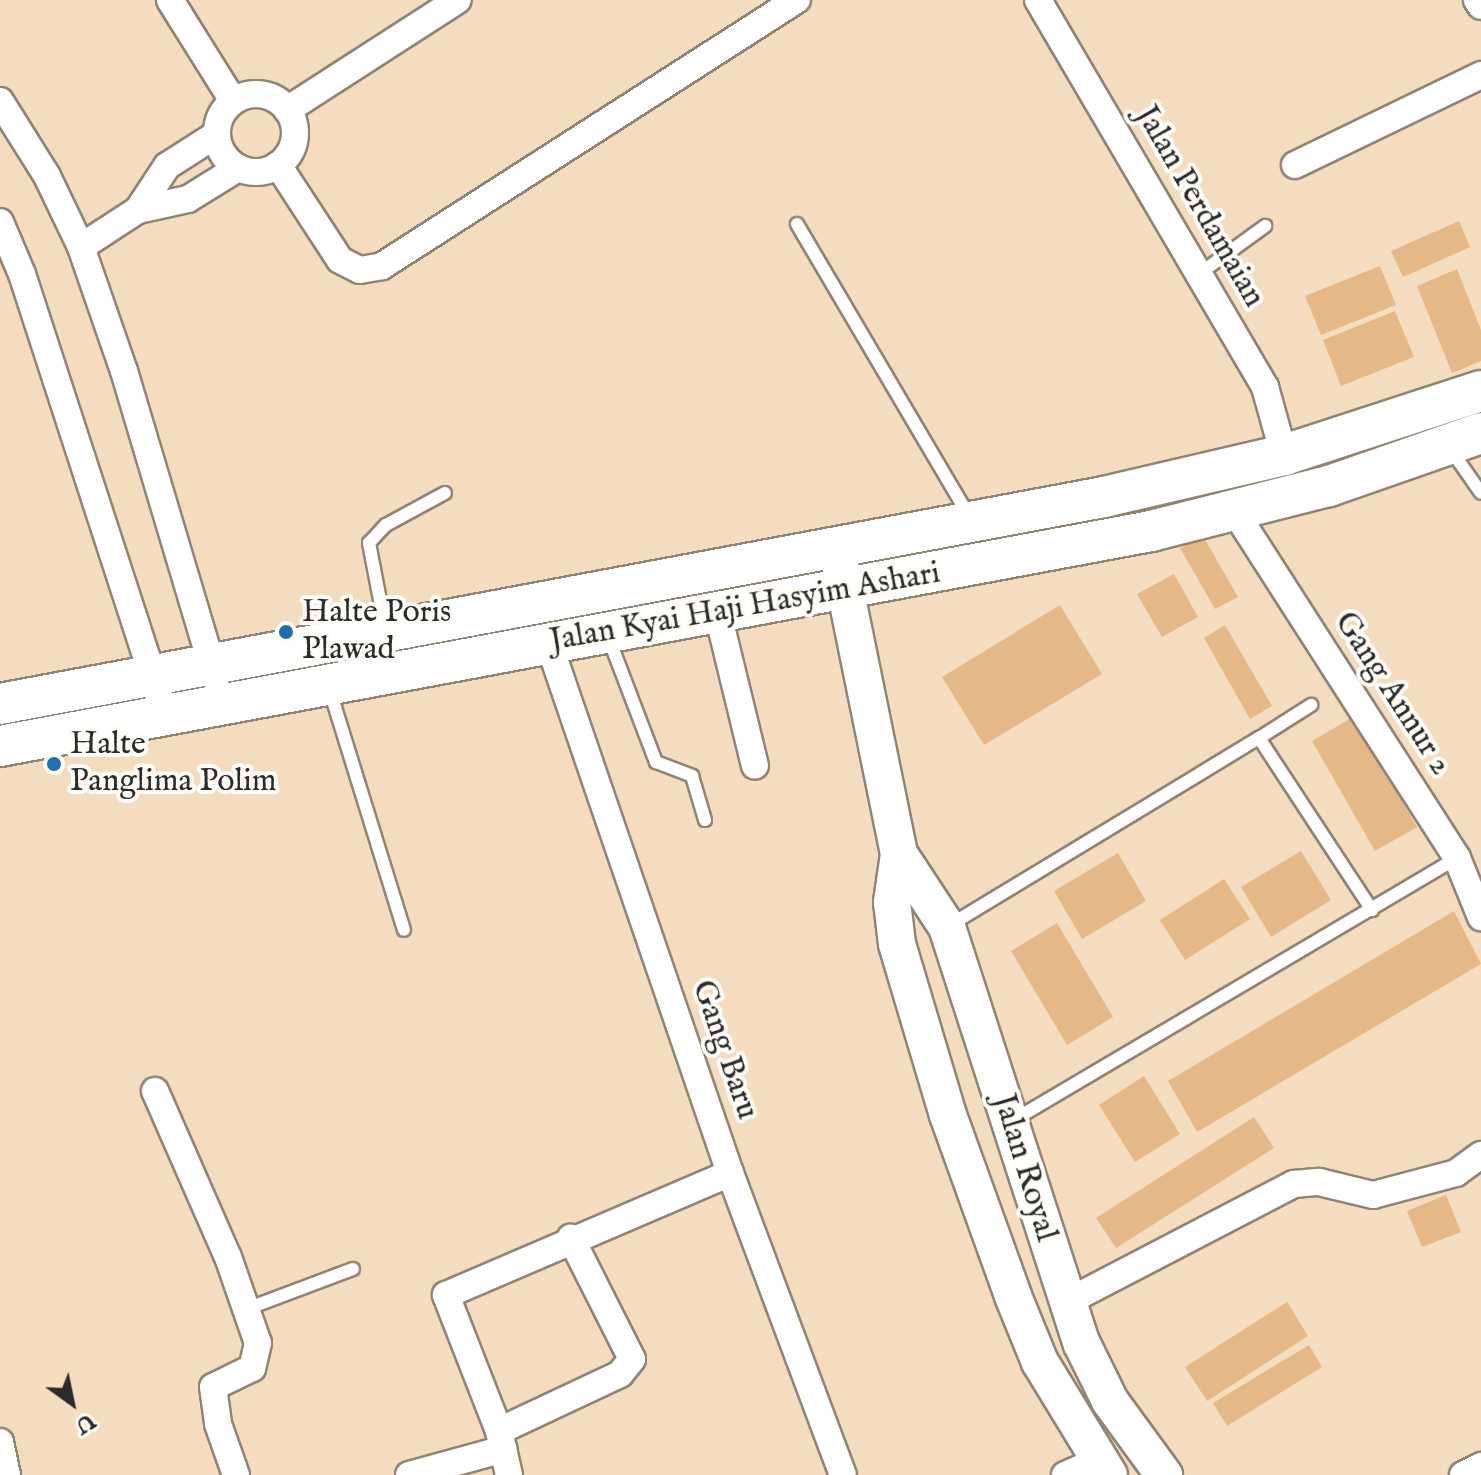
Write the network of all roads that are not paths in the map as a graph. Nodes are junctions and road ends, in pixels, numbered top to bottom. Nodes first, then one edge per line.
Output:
1 (170, 0) edge
2 (458, 0) edge
3 (797, 0) edge
4 (1038, 0) edge
5 (1477, 0) edge
6 (1481, 6) edge
7 (1481, 75) edge
8 (0, 101) edge
9 (233, 101) junction
10 (287, 110) junction
11 (217, 134) junction
12 (278, 165) junction
13 (1295, 165) dead end
14 (238, 168) junction
15 (138, 210) junction
16 (0, 222) edge
17 (797, 224) dead end
18 (1265, 226) dead end
19 (81, 247) junction
20 (1199, 274) junction
21 (1481, 391) edge
22 (1464, 439) edge
23 (1284, 455) junction
24 (445, 493) dead end
25 (1481, 493) edge
26 (1235, 512) junction
27 (973, 523) junction
28 (837, 548) junction
29 (846, 591) junction
30 (718, 614) junction
31 (387, 633) junction
32 (607, 634) junction
33 (549, 644) junction
34 (212, 665) junction
35 (154, 676) junction
36 (328, 685) junction
37 (0, 704) edge
38 (224, 704) junction
39 (1311, 705) dead end
40 (165, 715) junction
41 (1259, 738) junction
42 (0, 746) edge
43 (755, 766) dead end
44 (705, 820) dead end
45 (899, 854) junction
46 (1457, 858) junction
47 (1372, 910) junction
48 (1481, 917) edge
49 (947, 927) junction
50 (404, 930) dead end
51 (155, 1091) dead end
52 (1011, 1122) junction
53 (1480, 1159) edge
54 (730, 1173) junction
55 (571, 1238) junction
56 (353, 1269) dead end
57 (1065, 1303) junction
58 (249, 1308) junction
59 (502, 1440) junction
60 (0, 1442) edge
61 (1481, 1466) edge
62 (1104, 1468) edge
63 (838, 1473) edge
64 (7, 1475) edge
65 (236, 1475) edge
66 (409, 1475) edge
67 (509, 1475) edge
68 (1065, 1475) edge
69 (1164, 1475) edge
70 (1463, 1475) edge

1 - 9 street
2 - 10 street
3 - 12 street
4 - 20 street, Jalan Perdamaian
5 - 6 street
7 - 13 street
8 - 19 street
9 - 10 street
9 - 11 street
10 - 12 street
11 - 14 street
11 - 15 street
12 - 14 street
14 - 15 street
15 - 19 street
16 - 35 street
17 - 27 lane
18 - 20 lane
19 - 34 street
20 - 23 street, Jalan Perdamaian
21 - 23 main road, Jalan Kyai Haji Hasyim Ashari
22 - 25 lane
22 - 26 main road, Jalan Kyai Haji Hasyim Ashari
23 - 27 main road, Jalan Kyai Haji Hasyim Ashari
24 - 31 lane
26 - 29 main road, Jalan Kyai Haji Hasyim Ashari
26 - 46 street, Gang Annur 2
27 - 28 main road, Jalan Kyai Haji Hasyim Ashari
28 - 29 street, Jalan Royal
28 - 31 main road, Jalan Kyai Haji Hasyim Ashari
29 - 30 main road, Jalan Kyai Haji Hasyim Ashari
29 - 45 street, Jalan Royal
30 - 32 main road, Jalan Kyai Haji Hasyim Ashari
30 - 43 street
31 - 34 main road, Jalan Kyai Haji Hasyim Ashari
32 - 33 main road, Jalan Kyai Haji Hasyim Ashari
32 - 44 lane
33 - 36 main road, Jalan Kyai Haji Hasyim Ashari
33 - 54 street, Gang Baru
34 - 35 main road, Jalan Kyai Haji Hasyim Ashari
34 - 38 street
35 - 37 main road, Jalan Kyai Haji Hasyim Ashari
35 - 40 street
36 - 38 main road, Jalan Kyai Haji Hasyim Ashari
36 - 50 lane
38 - 40 main road, Jalan Kyai Haji Hasyim Ashari
39 - 41 lane
40 - 42 main road, Jalan Kyai Haji Hasyim Ashari
41 - 47 lane
41 - 49 lane
45 - 49 street, Jalan Royal
45 - 62 street, Jalan Royal
46 - 47 lane
46 - 48 street, Gang Annur 2
47 - 52 lane
49 - 52 street, Jalan Royal
51 - 58 street
52 - 57 street, Jalan Royal
53 - 57 street
54 - 55 street
54 - 63 street, Gang Baru
55 - 59 street
55 - 59 street
56 - 58 lane
57 - 69 street, Jalan Royal
58 - 65 street
59 - 66 street
59 - 67 street
60 - 64 street
61 - 70 street
62 - 68 street

